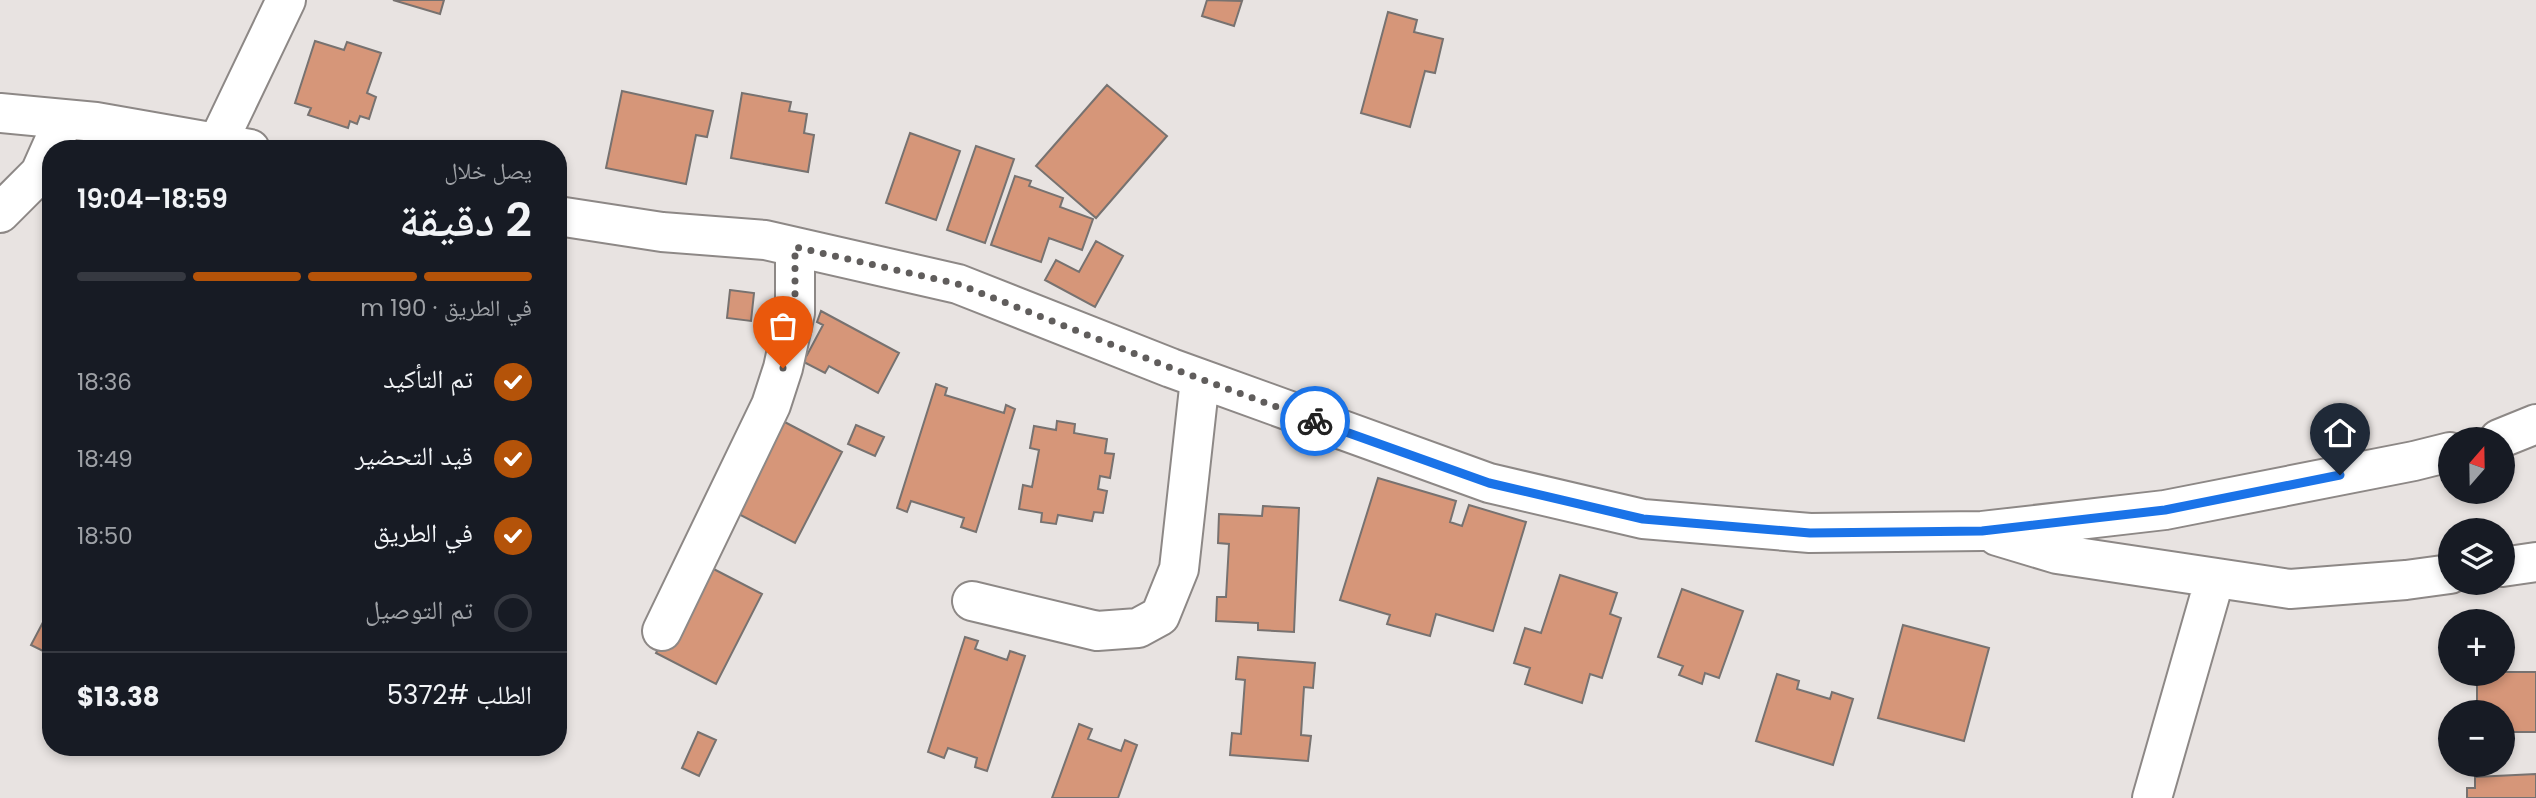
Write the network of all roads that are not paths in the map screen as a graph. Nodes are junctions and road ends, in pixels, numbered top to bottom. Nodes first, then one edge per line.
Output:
1 (286, 0) edge
2 (0, 113) edge
3 (64, 119) junction
4 (55, 140) edge
5 (204, 140) edge
6 (236, 140) edge
7 (42, 168) edge
8 (0, 213) edge
9 (567, 217) edge
10 (795, 247) junction
11 (1200, 379) junction
12 (2536, 425) edge
13 (2515, 433) edge
14 (2438, 455) edge
15 (1982, 531) junction
16 (2536, 562) edge
17 (2515, 565) edge
18 (2438, 576) edge
19 (2215, 578) junction
20 (972, 601) dead end
21 (662, 631) dead end
22 (2152, 798) edge

1 - 6 street
2 - 3 street
3 - 4 street
3 - 5 street
7 - 8 street
9 - 10 street
10 - 11 street
10 - 21 street
11 - 15 street
11 - 20 street
12 - 13 street
14 - 15 street
15 - 19 street
16 - 17 street
18 - 19 street
19 - 22 street

